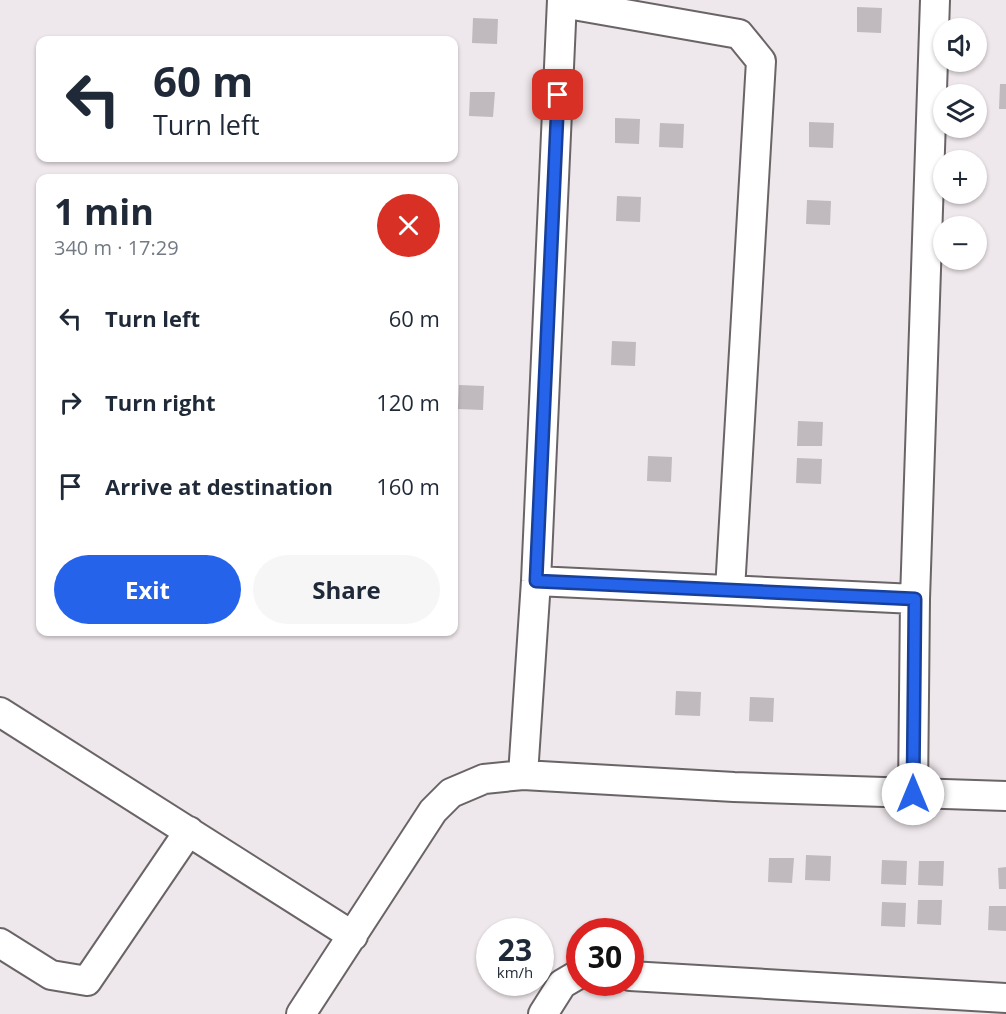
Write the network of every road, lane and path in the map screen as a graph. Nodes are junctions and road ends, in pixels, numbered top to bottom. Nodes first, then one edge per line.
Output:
1 (935, 0) edge
2 (562, 2) edge
3 (536, 581) junction
4 (730, 590) junction
5 (915, 599) junction
6 (0, 712) edge
7 (524, 775) junction
8 (913, 794) junction
9 (1006, 796) edge
10 (189, 831) junction
11 (353, 936) junction
12 (0, 943) edge
13 (644, 977) edge
14 (566, 982) edge
15 (1006, 998) edge
16 (301, 1014) edge
17 (543, 1014) edge

1 - 5 street
2 - 3 street
2 - 4 street
3 - 4 street
3 - 7 street
4 - 5 street
5 - 8 street
6 - 10 street
7 - 8 street
7 - 11 street
8 - 9 street
10 - 11 street
10 - 12 street
11 - 16 street
13 - 15 street
14 - 17 street

